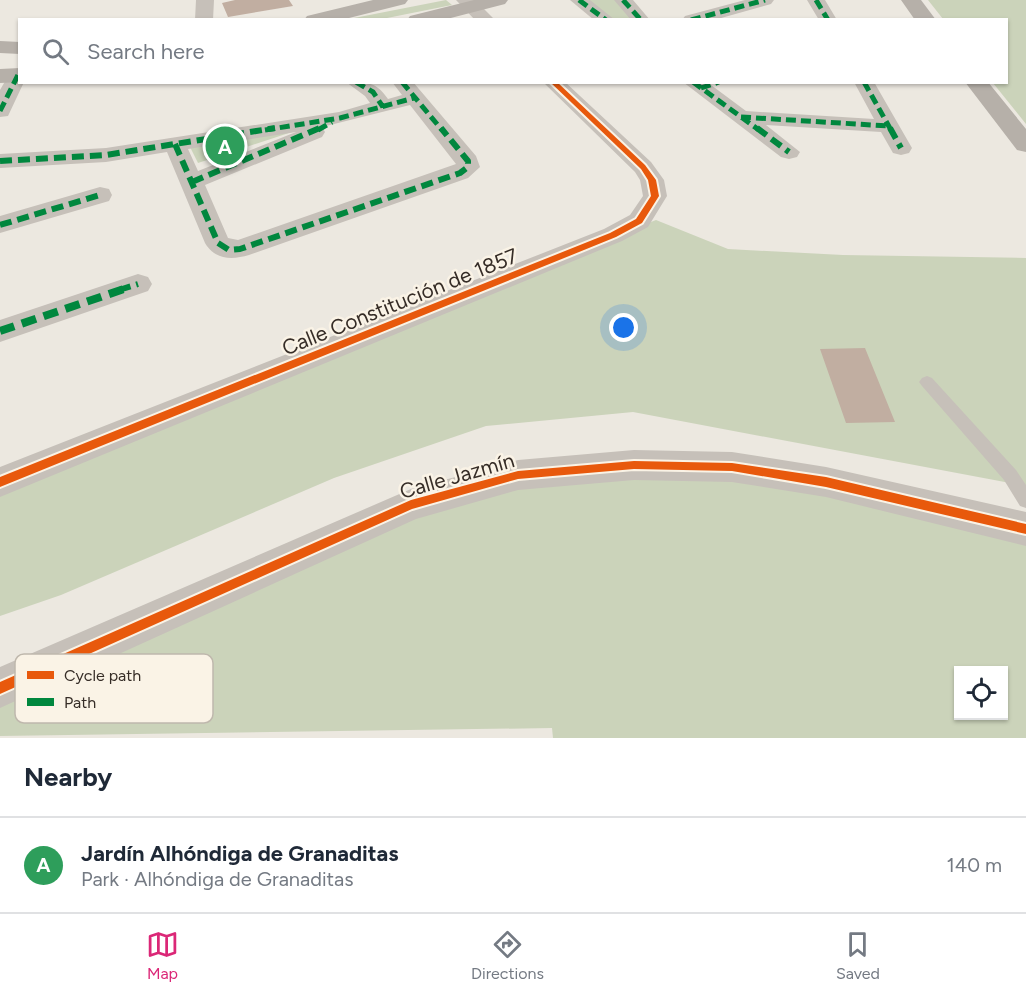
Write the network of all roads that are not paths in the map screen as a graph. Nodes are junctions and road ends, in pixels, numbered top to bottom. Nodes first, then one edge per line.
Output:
1 (205, 0) edge
2 (398, 0) edge
3 (498, 0) edge
4 (579, 0) edge
5 (623, 0) edge
6 (765, 0) edge
7 (816, 0) edge
8 (911, 0) edge
9 (474, 9) edge
10 (204, 18) edge
11 (322, 18) edge
12 (427, 18) edge
13 (603, 18) edge
14 (639, 18) edge
15 (698, 18) edge
16 (827, 18) edge
17 (924, 18) edge
18 (0, 47) edge
19 (18, 48) edge
20 (13, 75) edge
21 (359, 84) edge
22 (555, 84) edge
23 (704, 84) edge
24 (865, 84) edge
25 (978, 84) edge
26 (408, 90) edge
27 (383, 107) junction
28 (0, 111) edge
29 (741, 117) junction
30 (340, 118) junction
31 (889, 126) junction
32 (175, 144) junction
33 (1026, 145) edge
34 (901, 148) dead end
35 (789, 152) dead end
36 (0, 160) edge
37 (192, 182) junction
38 (100, 195) dead end
39 (0, 225) edge
40 (138, 284) dead end
41 (0, 331) edge
42 (927, 382) dead end
43 (0, 482) edge
44 (1026, 500) edge
45 (1026, 530) edge
46 (76, 654) edge
47 (15, 681) edge
48 (0, 688) edge

1 - 10 street
2 - 11 street
3 - 9 street
4 - 13 street
5 - 14 street
6 - 15 street
7 - 16 street
8 - 17 street
9 - 12 street
18 - 19 street
20 - 28 street
21 - 27 street
22 - 43 street, Calle Constitución de 1857
23 - 29 street
24 - 31 street
25 - 33 street
26 - 27 street
26 - 37 street
27 - 30 street
29 - 31 street
29 - 35 street
30 - 32 street
30 - 37 street
31 - 34 street
32 - 36 street
32 - 37 street
38 - 39 street
40 - 41 street
42 - 44 lane
45 - 46 street, Calle Jazmín
47 - 48 street, Calle Jazmín

